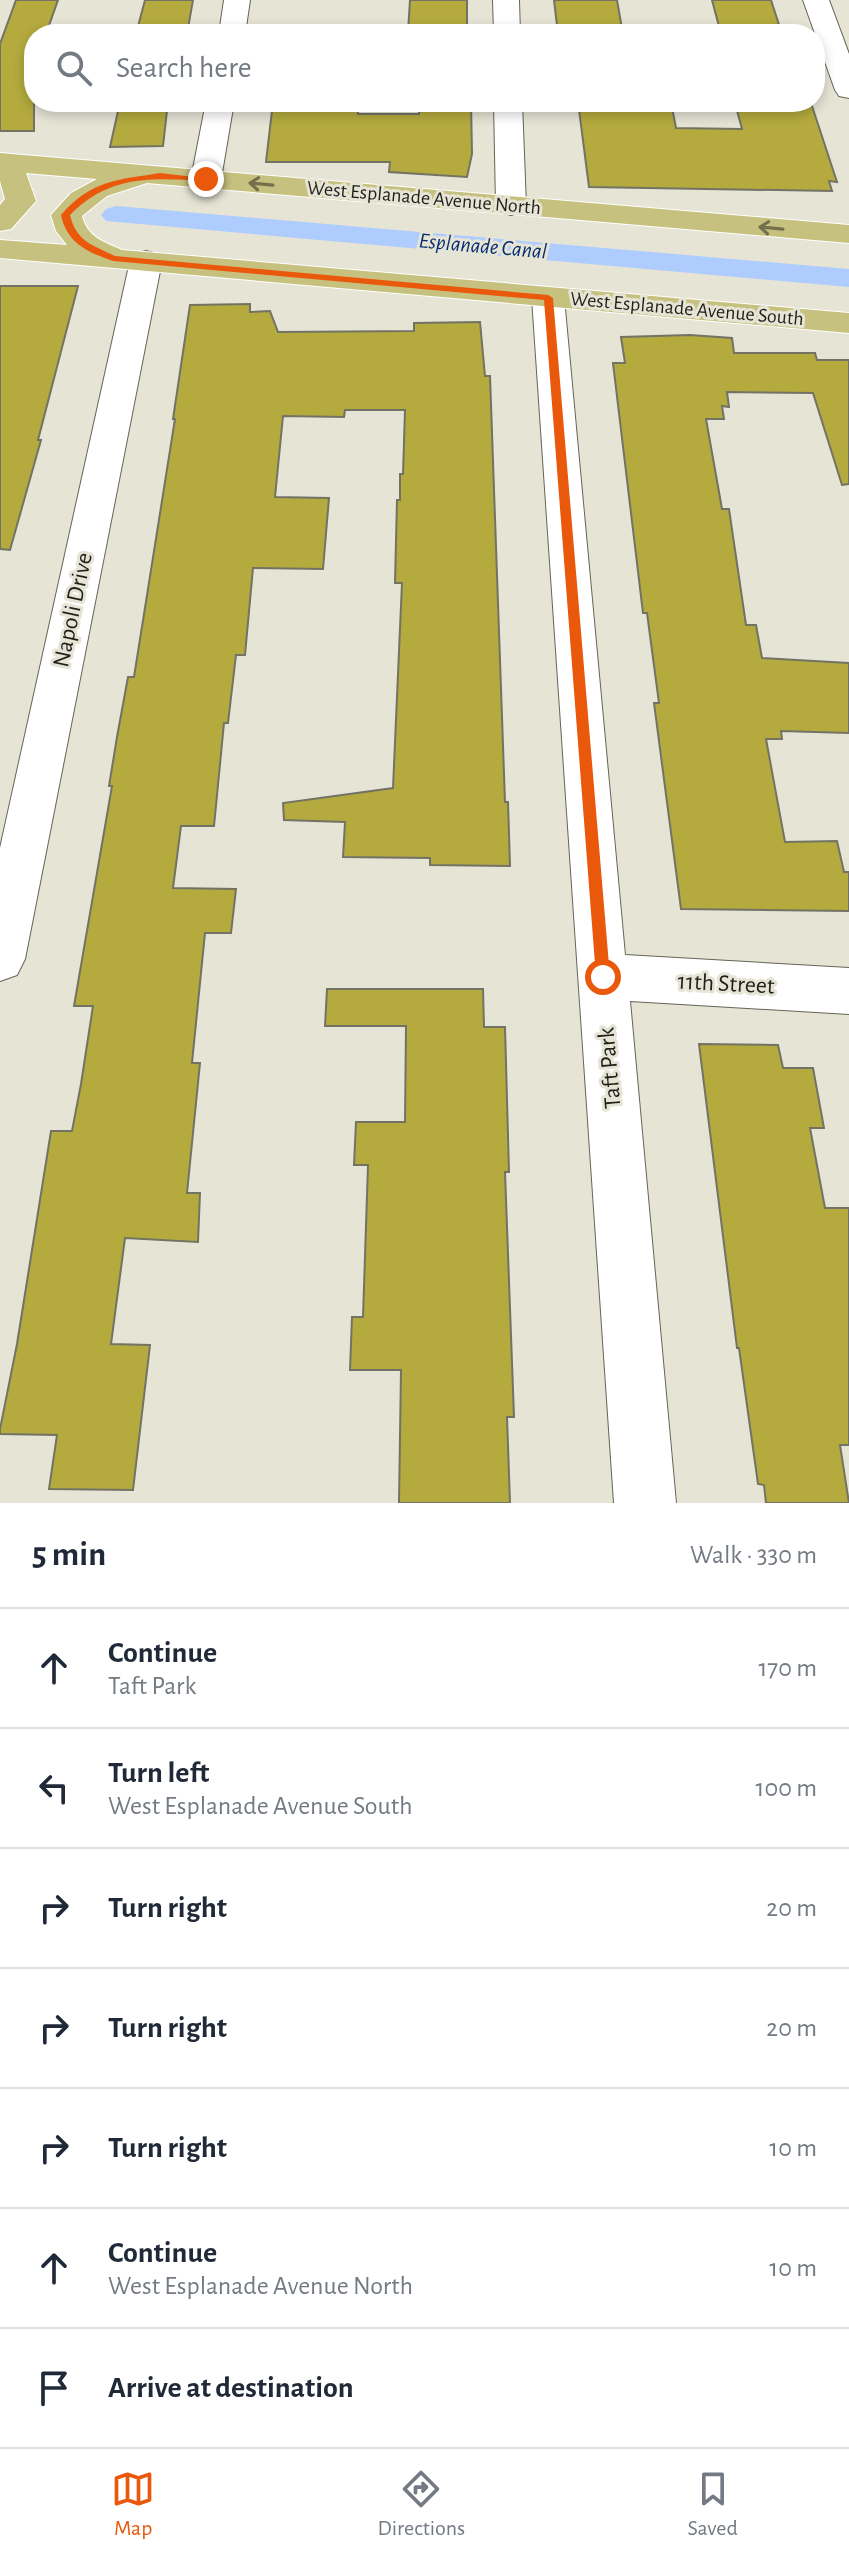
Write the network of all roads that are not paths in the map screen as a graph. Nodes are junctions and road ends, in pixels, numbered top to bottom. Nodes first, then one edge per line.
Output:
1 (237, 0) edge
2 (506, 0) edge
3 (816, 0) edge
4 (233, 24) edge
5 (507, 24) edge
6 (825, 24) edge
7 (825, 25) edge
8 (849, 90) edge
9 (218, 112) edge
10 (508, 112) edge
11 (0, 162) edge
12 (0, 168) edge
13 (160, 176) junction
14 (206, 179) junction
15 (511, 206) junction
16 (0, 222) edge
17 (849, 234) edge
18 (0, 249) edge
19 (130, 260) junction
20 (548, 298) junction
21 (849, 323) edge
22 (0, 959) edge
23 (603, 977) junction
24 (849, 991) edge
25 (645, 1503) edge

1 - 4 street
2 - 5 street
3 - 6 street
7 - 8 street
9 - 14 street
10 - 15 street
11 - 13 main road, West Esplanade Avenue North
12 - 16 main road
13 - 14 main road, West Esplanade Avenue North
13 - 19 main road
15 -> 14 main road, West Esplanade Avenue North
17 -> 15 main road, West Esplanade Avenue North
18 - 19 main road, West Esplanade Avenue South
19 - 20 main road, West Esplanade Avenue South
19 - 22 street, Napoli Drive
20 - 21 main road, West Esplanade Avenue South
20 - 23 street, Taft Park
23 - 24 street, 11th Street
23 - 25 street, Taft Park

